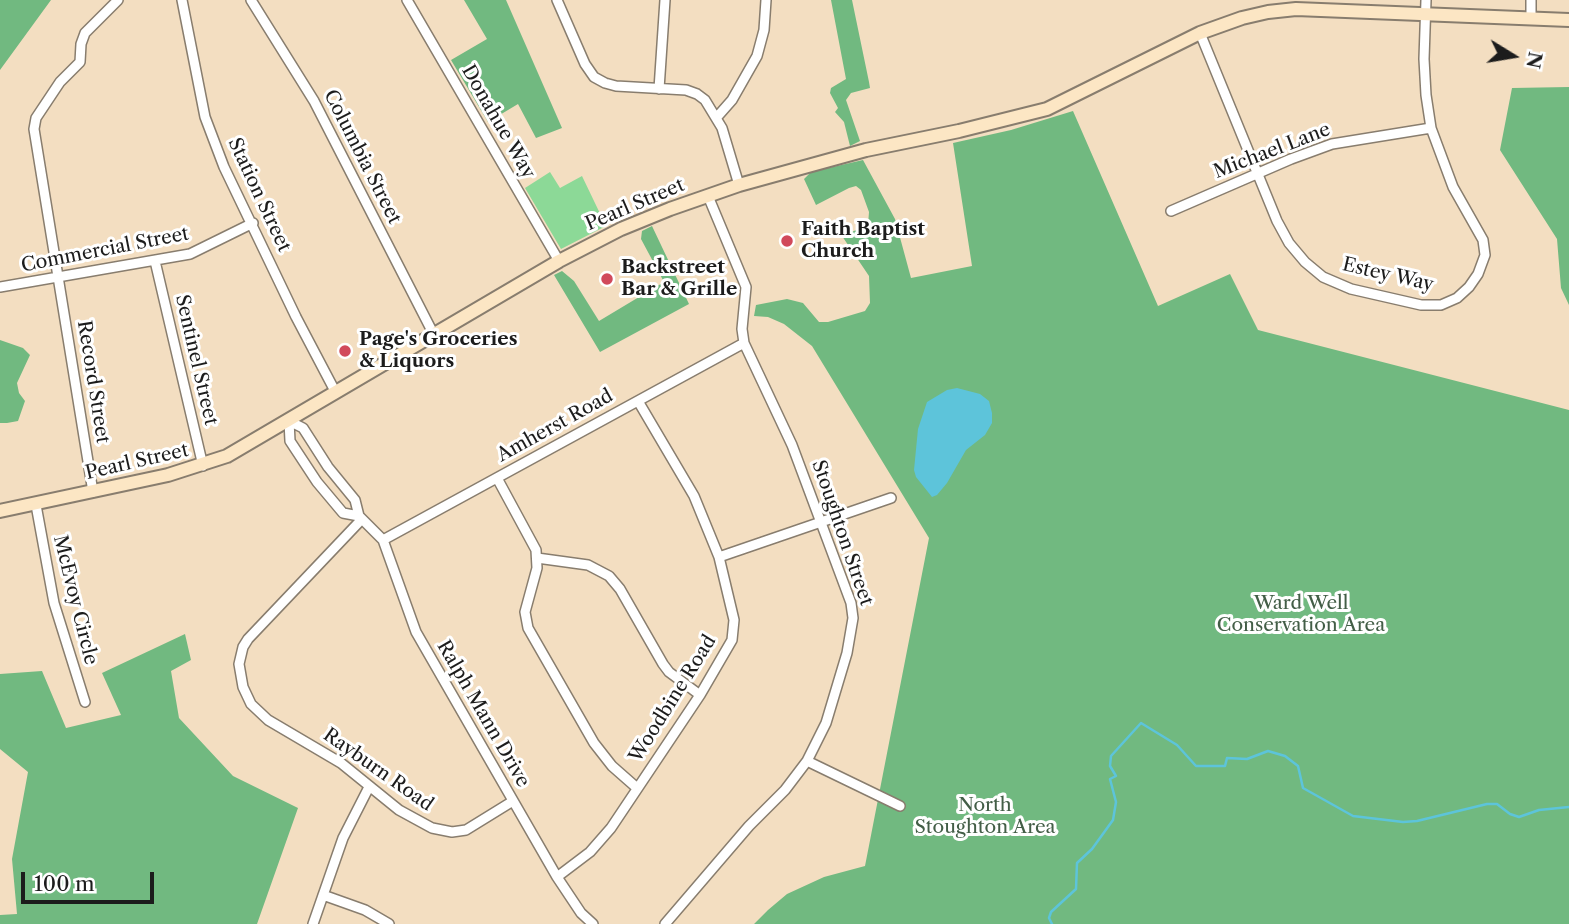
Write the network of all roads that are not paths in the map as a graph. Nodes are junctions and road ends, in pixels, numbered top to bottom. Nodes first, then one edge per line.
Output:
1 (118, 0) edge
2 (182, 0) edge
3 (251, 0) edge
4 (407, 0) edge
5 (557, 0) edge
6 (665, 0) edge
7 (766, 0) edge
8 (1426, 0) edge
9 (1531, 0) edge
10 (1425, 15) junction
11 (1531, 19) junction
12 (1569, 20) edge
13 (1200, 33) junction
14 (659, 89) junction
15 (717, 117) junction
16 (1432, 128) junction
17 (1258, 174) junction
18 (739, 185) junction
19 (708, 196) junction
20 (1171, 211) dead end
21 (253, 223) junction
22 (155, 261) junction
23 (559, 261) junction
24 (59, 277) junction
25 (0, 288) edge
26 (434, 335) junction
27 (744, 343) junction
28 (336, 393) junction
29 (638, 401) junction
30 (289, 421) junction
31 (203, 466) junction
32 (497, 478) junction
33 (93, 492) junction
34 (891, 498) dead end
35 (36, 505) junction
36 (0, 512) edge
37 (361, 517) junction
38 (823, 522) junction
39 (383, 540) junction
40 (719, 557) junction
41 (537, 558) junction
42 (700, 695) junction
43 (85, 702) dead end
44 (807, 761) junction
45 (369, 787) junction
46 (637, 788) junction
47 (513, 801) junction
48 (900, 806) dead end
49 (557, 877) junction
50 (323, 894) junction
51 (313, 924) edge
52 (389, 924) edge
53 (593, 924) edge
54 (665, 924) edge

1 - 24 street, Record Street
2 - 21 street, Station Street
3 - 26 street, Columbia Street
4 - 23 street, Donahue Way
5 - 14 street
6 - 14 street
7 - 15 street
8 - 10 street, Estey Way
9 - 11 street
10 - 11 main road, Pearl Street
10 - 13 main road, Pearl Street
10 - 16 street, Estey Way
11 - 12 main road, Pearl Street
13 - 17 street, Estey Way
13 - 18 main road, Pearl Street
14 - 15 street
15 - 18 street
16 - 17 street, Michael Lane
16 - 17 street, Estey Way
17 - 20 street, Michael Lane
18 - 19 main road, Pearl Street
19 - 23 main road, Pearl Street
19 - 27 street, Stoughton Street
21 - 22 street, Commercial Street
21 - 28 street, Station Street
22 - 24 street, Commercial Street
22 - 31 street, Sentinel Street
23 - 26 main road, Pearl Street
24 - 25 street, Commercial Street
24 - 33 street, Record Street
26 - 28 main road, Pearl Street
27 - 29 street, Amherst Road
27 - 38 street, Stoughton Street
28 - 30 main road, Pearl Street
29 - 32 street, Amherst Road
29 - 40 street, Woodbine Road
30 - 31 main road, Pearl Street
30 - 37 street, Ralph Mann Drive
30 - 37 street, Ralph Mann Drive
31 - 33 main road, Pearl Street
32 - 39 street, Amherst Road
32 - 41 street
33 - 35 main road, Pearl Street
34 - 38 street
35 - 36 main road, Pearl Street
35 - 43 street, McEvoy Circle
37 - 39 street, Ralph Mann Drive
37 - 45 street, Rayburn Road
38 - 40 street
38 - 44 street, Stoughton Street
39 - 47 street, Ralph Mann Drive
40 - 42 street, Woodbine Road
41 - 42 street
41 - 46 street
42 - 46 street, Woodbine Road
44 - 48 street
44 - 54 street, Stoughton Street
45 - 47 street, Rayburn Road
45 - 50 street
46 - 49 street, Woodbine Road
47 - 49 street, Ralph Mann Drive
49 - 53 street, Ralph Mann Drive
50 - 51 street
50 - 52 street

